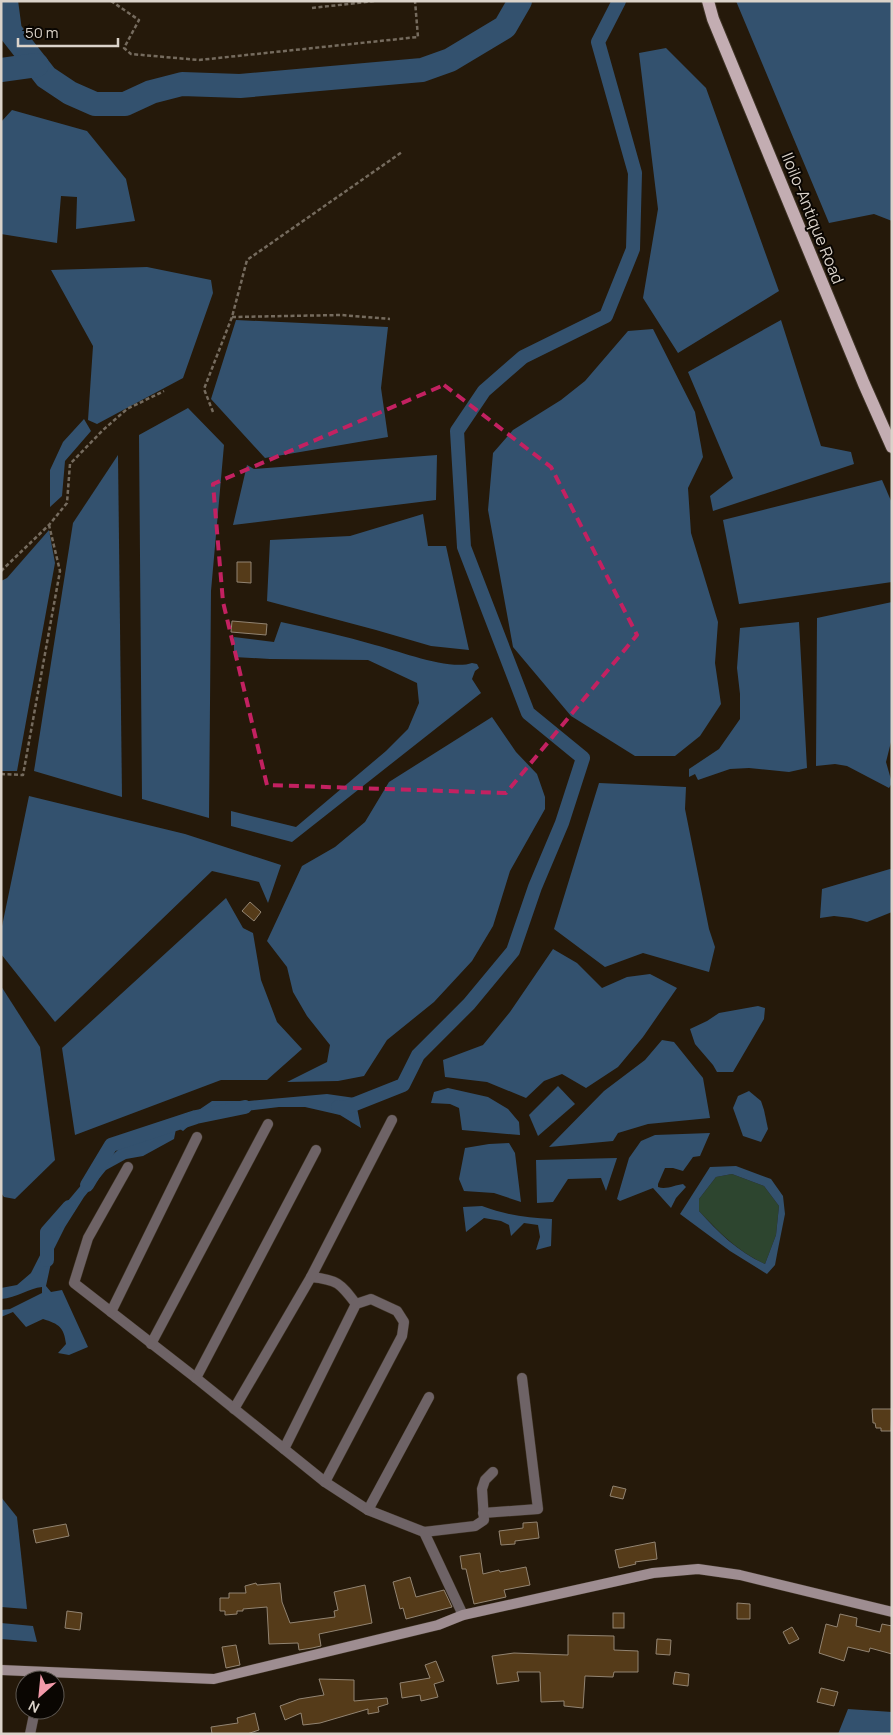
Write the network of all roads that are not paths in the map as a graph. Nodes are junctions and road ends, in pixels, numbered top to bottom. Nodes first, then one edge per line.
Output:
1 (708, 1) edge
2 (892, 447) edge
3 (392, 1120) dead end
4 (268, 1124) dead end
5 (197, 1137) dead end
6 (316, 1150) dead end
7 (128, 1167) dead end
8 (312, 1276) junction
9 (356, 1304) junction
10 (111, 1312) junction
11 (151, 1344) junction
12 (196, 1378) junction
13 (522, 1378) dead end
14 (429, 1397) dead end
15 (234, 1409) junction
16 (284, 1449) junction
17 (493, 1472) dead end
18 (325, 1482) junction
19 (368, 1510) junction
20 (483, 1513) junction
21 (424, 1532) junction
22 (892, 1612) edge
23 (462, 1615) junction
24 (1, 1670) edge
25 (15, 1672) edge
26 (65, 1676) edge
27 (33, 1720) edge
28 (30, 1734) edge

1 - 2 main road, Iloilo-Antique Road
3 - 8 street
4 - 11 street
5 - 10 street
6 - 12 street
7 - 10 street
8 - 9 street
8 - 15 street
9 - 16 street
9 - 18 street
10 - 11 street
11 - 12 street
12 - 15 street
13 - 20 street
14 - 19 street
15 - 16 street
16 - 18 street
17 - 20 street
18 - 19 street
19 - 21 street
20 - 21 street
21 - 23 street
22 - 23 main road
23 - 26 main road
24 - 25 main road
27 - 28 street

